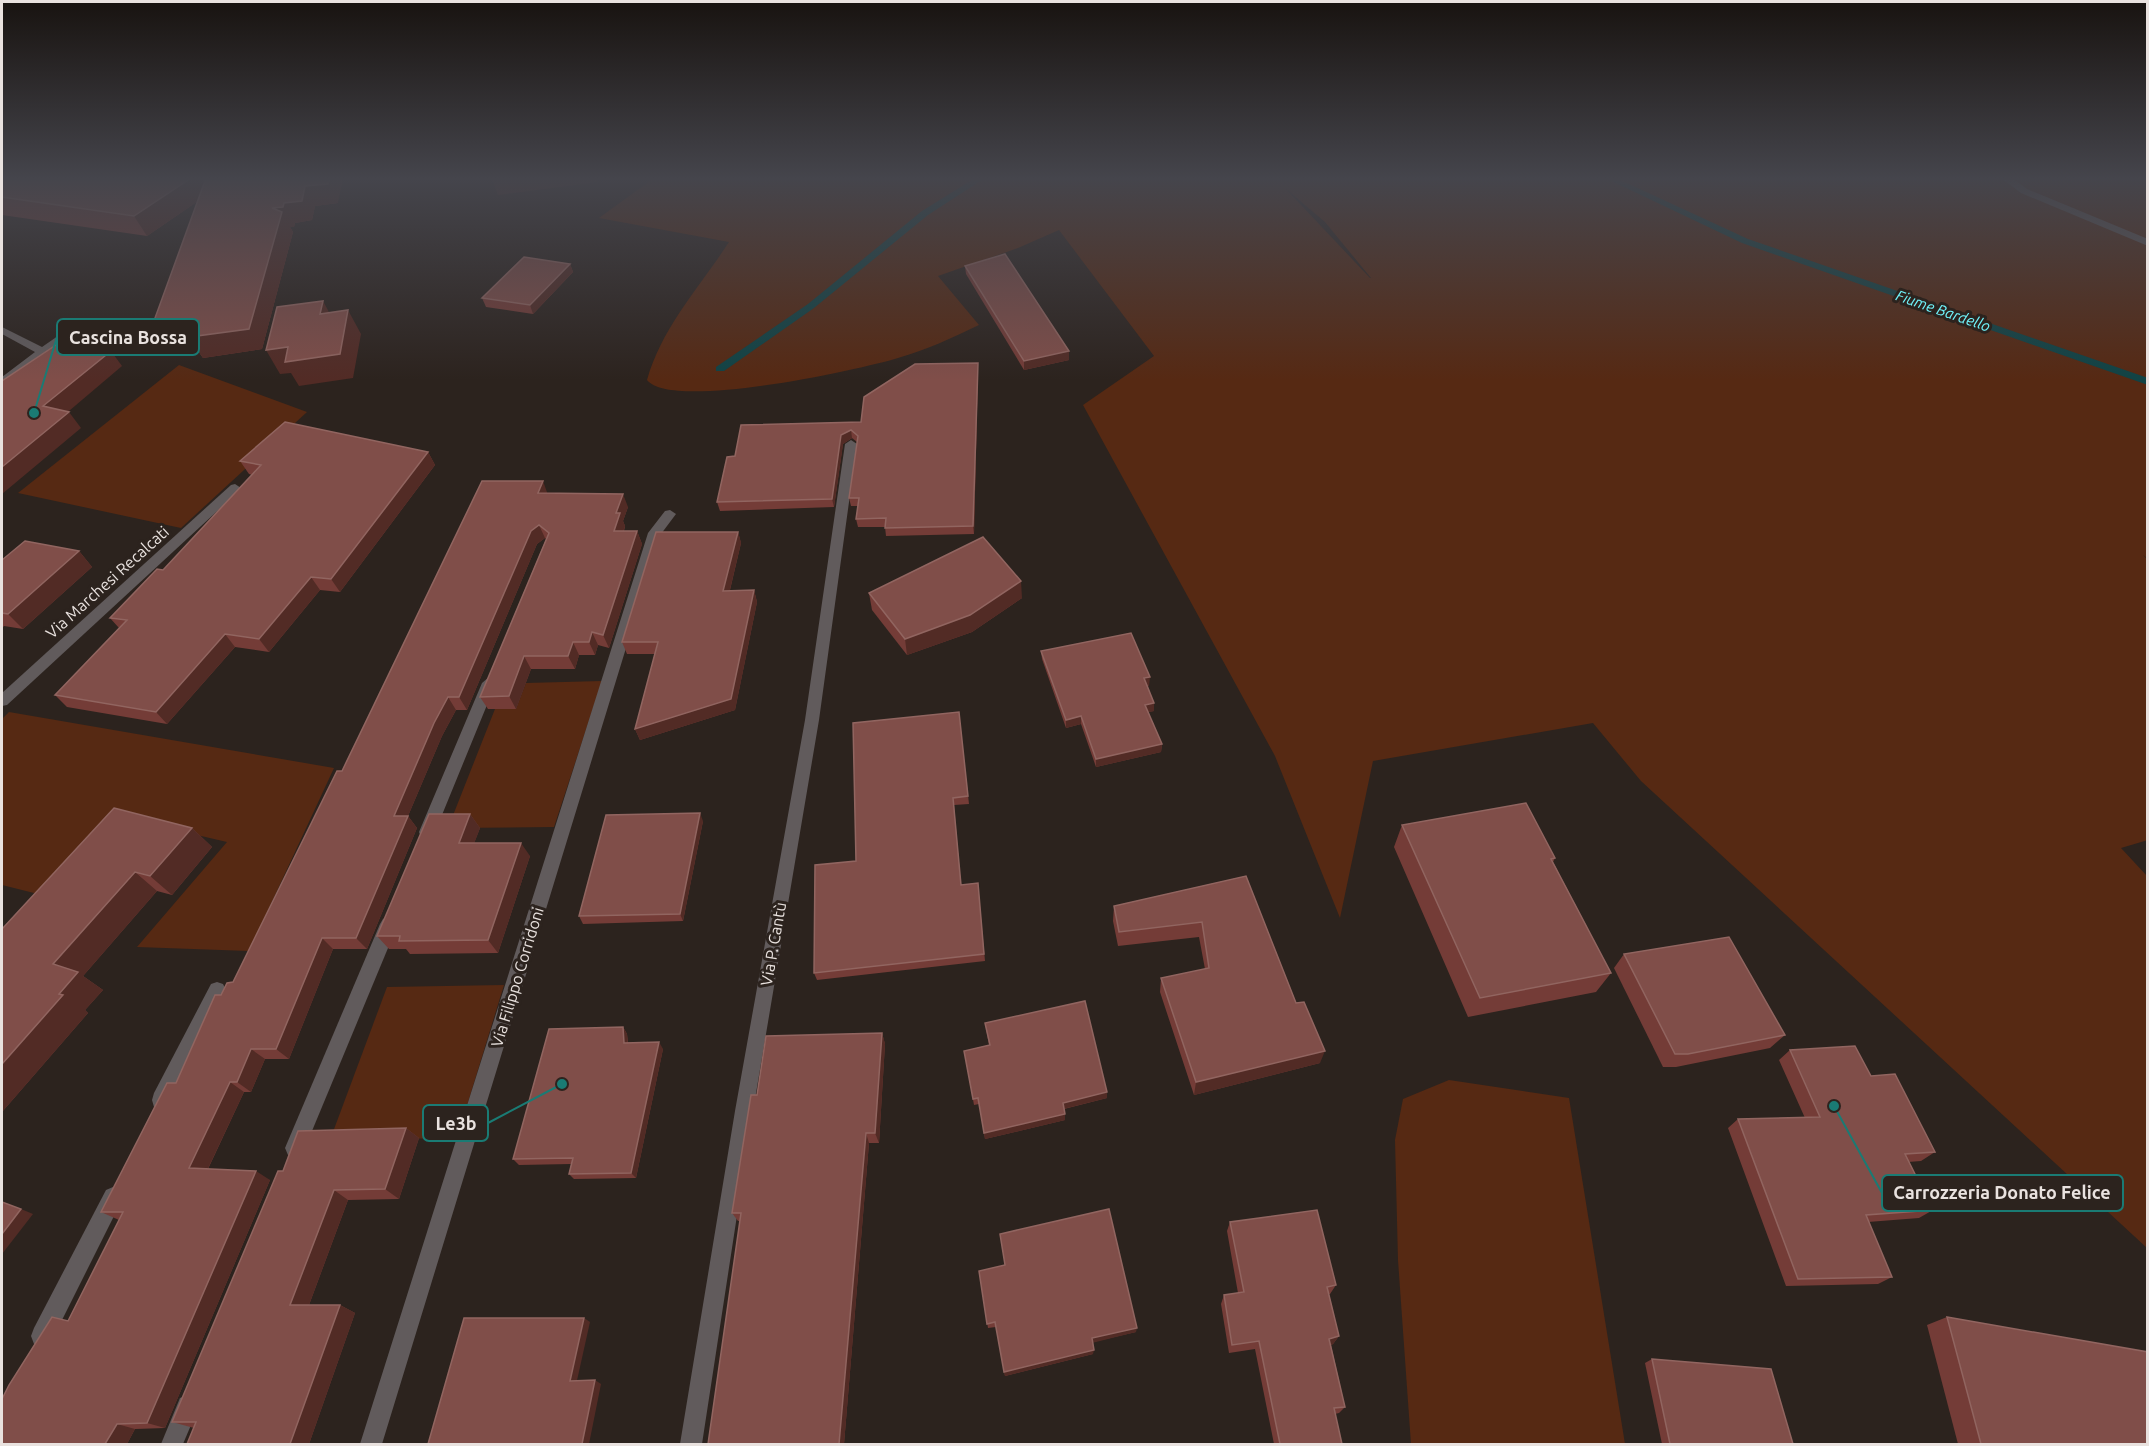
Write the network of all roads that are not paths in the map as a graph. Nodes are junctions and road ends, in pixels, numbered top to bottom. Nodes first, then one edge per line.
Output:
1 (81, 323) dead end
2 (2, 330) edge
3 (42, 351) junction
4 (2, 382) edge
5 (850, 444) edge
6 (235, 488) dead end
7 (670, 514) dead end
8 (496, 666) edge
9 (2, 701) edge
10 (418, 852) edge
11 (396, 907) edge
12 (217, 990) dead end
13 (152, 1118) edge
14 (291, 1159) edge
15 (120, 1182) edge
16 (34, 1352) edge
17 (195, 1390) edge
18 (172, 1444) edge
19 (372, 1444) edge
20 (691, 1444) edge

1 - 3 street
2 - 3 street
3 - 4 street
5 - 20 street, Via P. Cantù
6 - 9 street, Via Marchesi Recalcati
7 - 19 street, Via Filippo Corridoni
8 - 10 street
11 - 14 street
12 - 13 street
15 - 16 street
17 - 18 street

